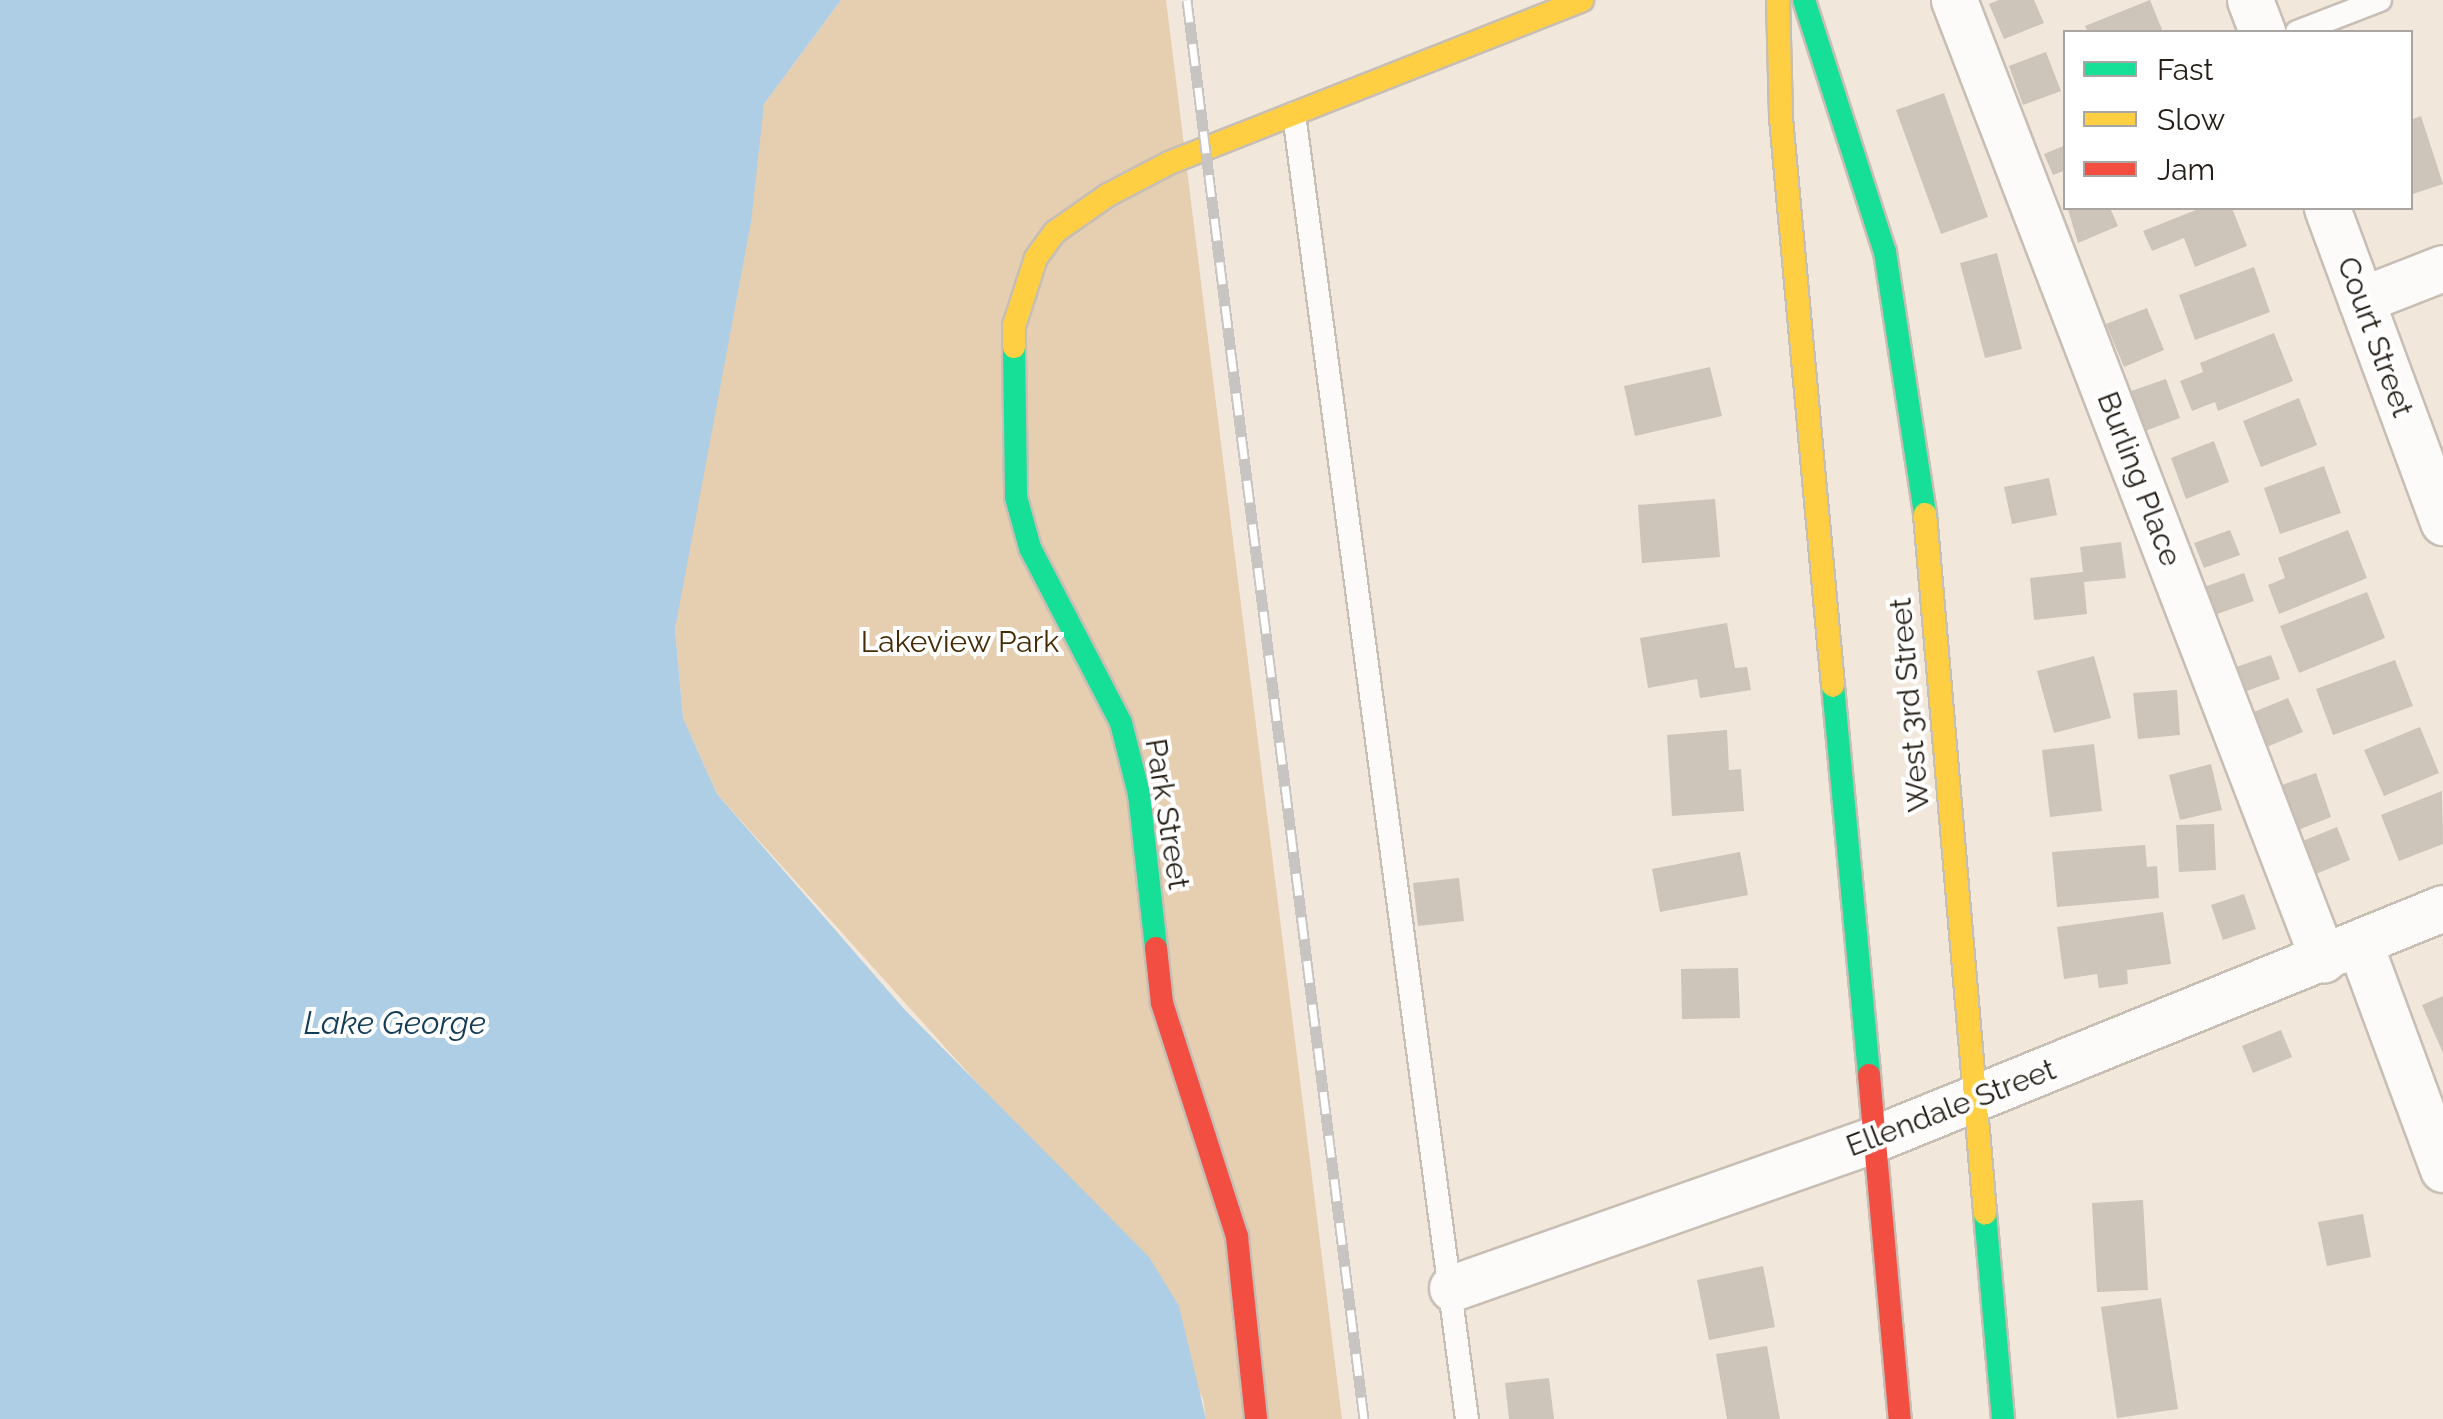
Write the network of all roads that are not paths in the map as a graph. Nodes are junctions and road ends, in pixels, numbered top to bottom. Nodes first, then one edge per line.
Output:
1 (1582, 0) edge
2 (1778, 0) edge
3 (1804, 0) edge
4 (1954, 0) edge
5 (2250, 0) edge
6 (2380, 0) edge
7 (2261, 30) edge
8 (2302, 30) edge
9 (1294, 114) junction
10 (2328, 210) edge
11 (2443, 268) edge
12 (2361, 300) junction
13 (2443, 522) edge
14 (2443, 908) edge
15 (2342, 952) junction
16 (1972, 1102) junction
17 (1874, 1139) junction
18 (2443, 1168) edge
19 (1452, 1288) junction
20 (1256, 1419) edge
21 (1467, 1419) edge
22 (1900, 1419) edge
23 (2003, 1419) edge

1 - 9 street, Park Street
2 - 17 street
3 - 16 street, West 3rd Street
4 - 15 street, Burling Place
5 - 7 street
6 - 8 lane
9 - 19 lane
9 - 20 street, Park Street
10 - 12 street, Court Street
11 - 12 street
12 - 13 street, Court Street
14 - 15 street, Ellendale Street
15 - 16 street, Ellendale Street
15 - 18 street, Burling Place
16 - 17 street, Ellendale Street
16 - 23 street, West 3rd Street
17 - 19 street, Ellendale Street
17 - 22 street
19 - 21 lane

